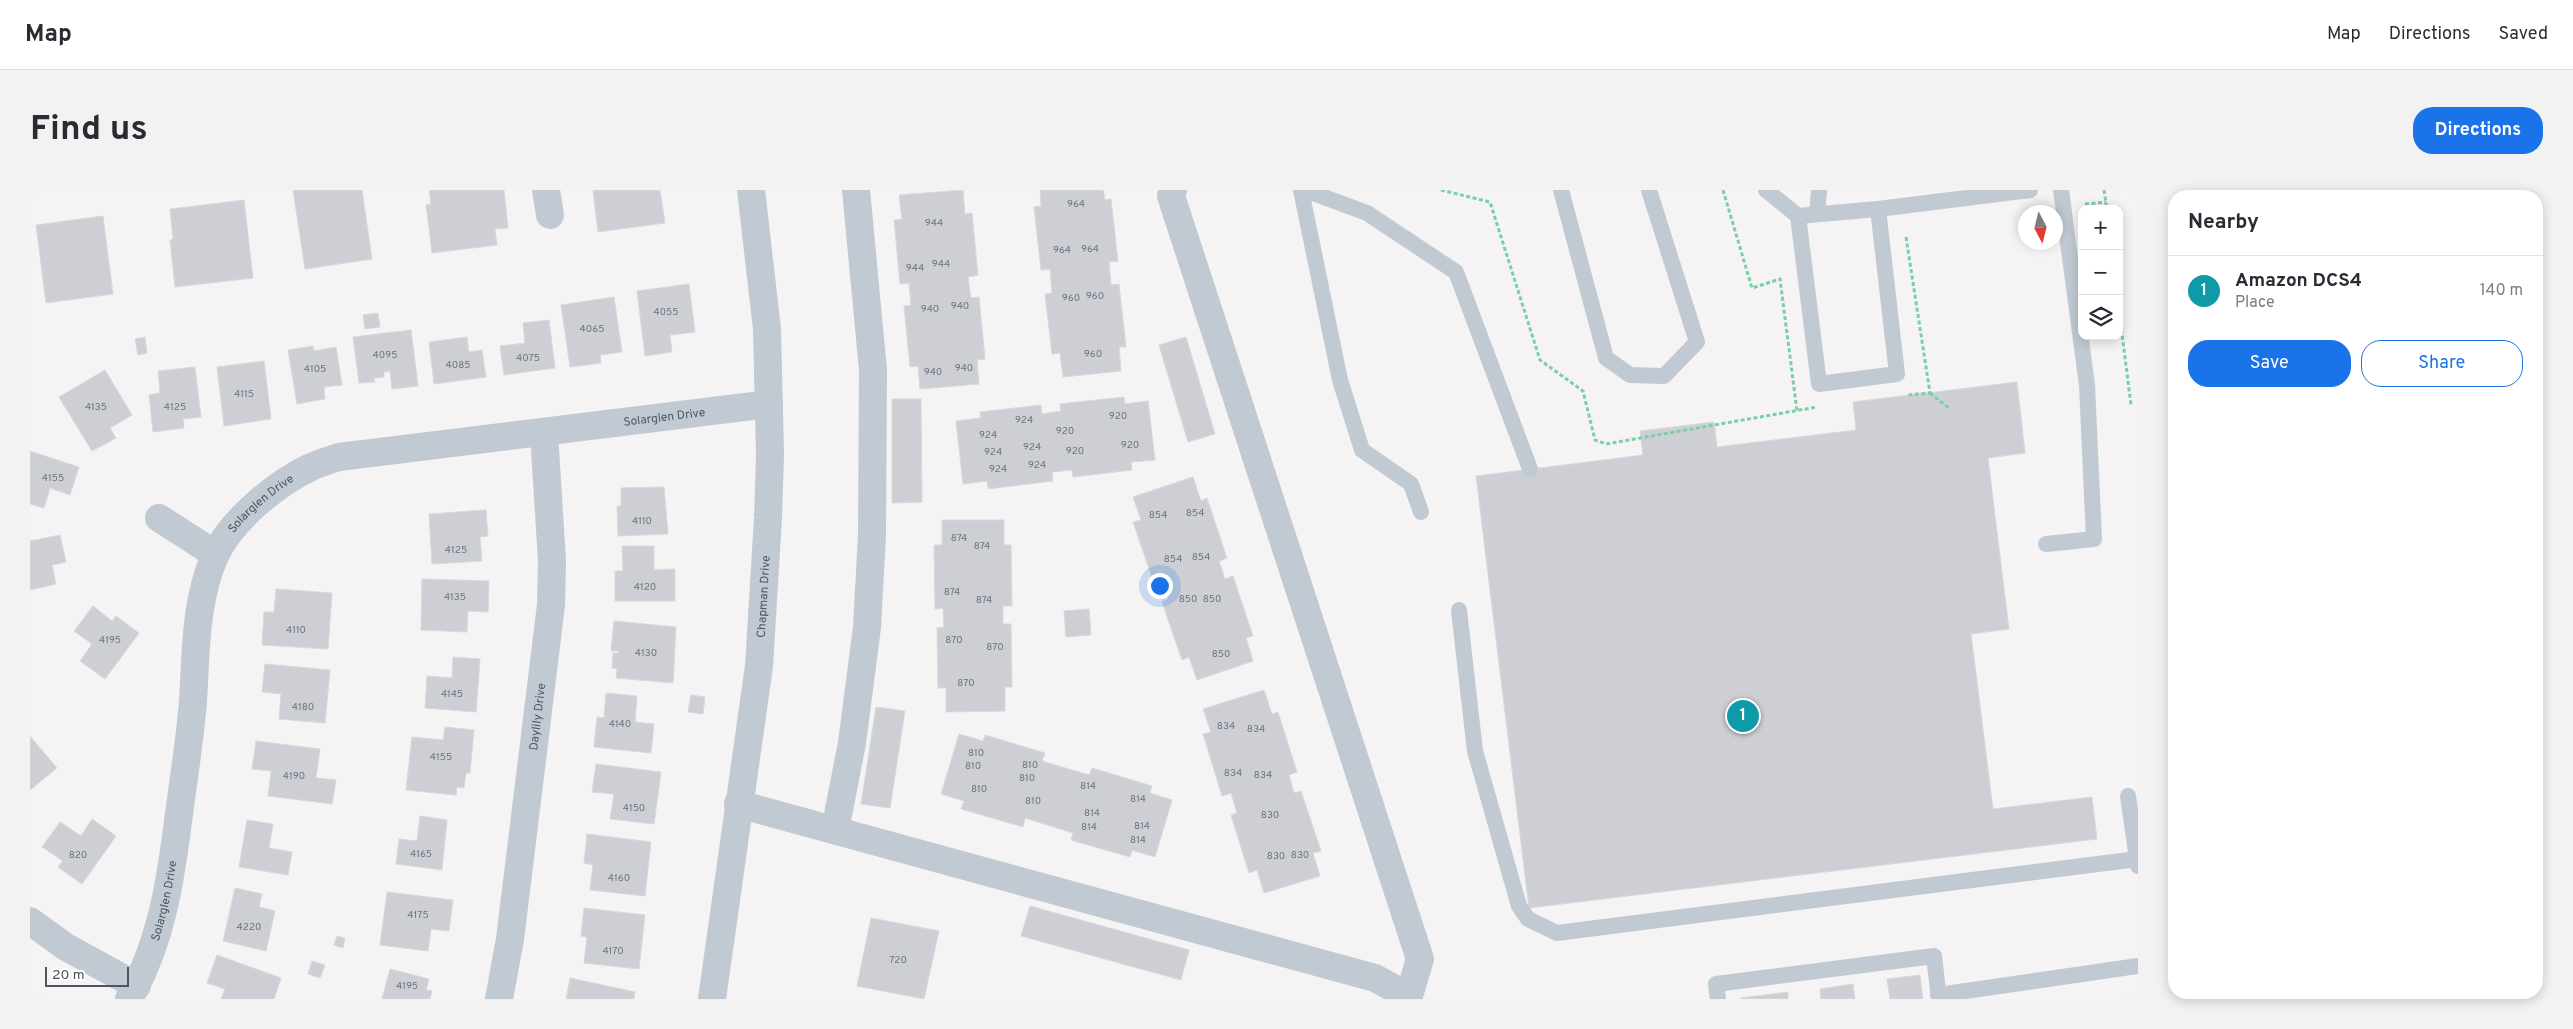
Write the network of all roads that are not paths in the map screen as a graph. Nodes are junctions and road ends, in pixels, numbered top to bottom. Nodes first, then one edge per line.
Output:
1 (751, 190) edge
2 (856, 190) edge
3 (1173, 190) edge
4 (1301, 190) edge
5 (1305, 190) edge
6 (1561, 190) edge
7 (1649, 190) edge
8 (1766, 190) edge
9 (1819, 190) edge
10 (2030, 190) edge
11 (2061, 190) edge
12 (1878, 209) junction
13 (1817, 214) junction
14 (1798, 216) junction
15 (769, 404) junction
16 (544, 433) junction
17 (1530, 469) dead end
18 (1421, 512) dead end
19 (159, 518) dead end
20 (2046, 544) dead end
21 (215, 554) junction
22 (1459, 610) dead end
23 (2128, 796) dead end
24 (738, 804) junction
25 (835, 830) junction
26 (2138, 863) edge
27 (30, 921) edge
28 (2138, 966) edge
29 (133, 992) edge
30 (1408, 997) edge
31 (1939, 997) edge
32 (499, 999) edge
33 (712, 999) edge
34 (1718, 999) edge

1 - 15 street, Chapman Drive
2 - 25 street
3 - 30 street
4 - 18 lane
5 - 17 lane
6 - 7 lane
8 - 14 lane
9 - 13 lane
10 - 12 lane
11 - 20 lane
12 - 13 lane
12 - 14 lane
13 - 14 lane
15 - 16 street, Solarglen Drive
15 - 24 street, Chapman Drive
16 - 21 street, Solarglen Drive
16 - 32 street, Daylily Drive
19 - 21 street
21 - 29 street, Solarglen Drive
22 - 26 lane
23 - 26 lane
24 - 25 street
24 - 33 street, Chapman Drive
25 - 30 street
27 - 29 street
28 - 31 lane
31 - 34 lane

